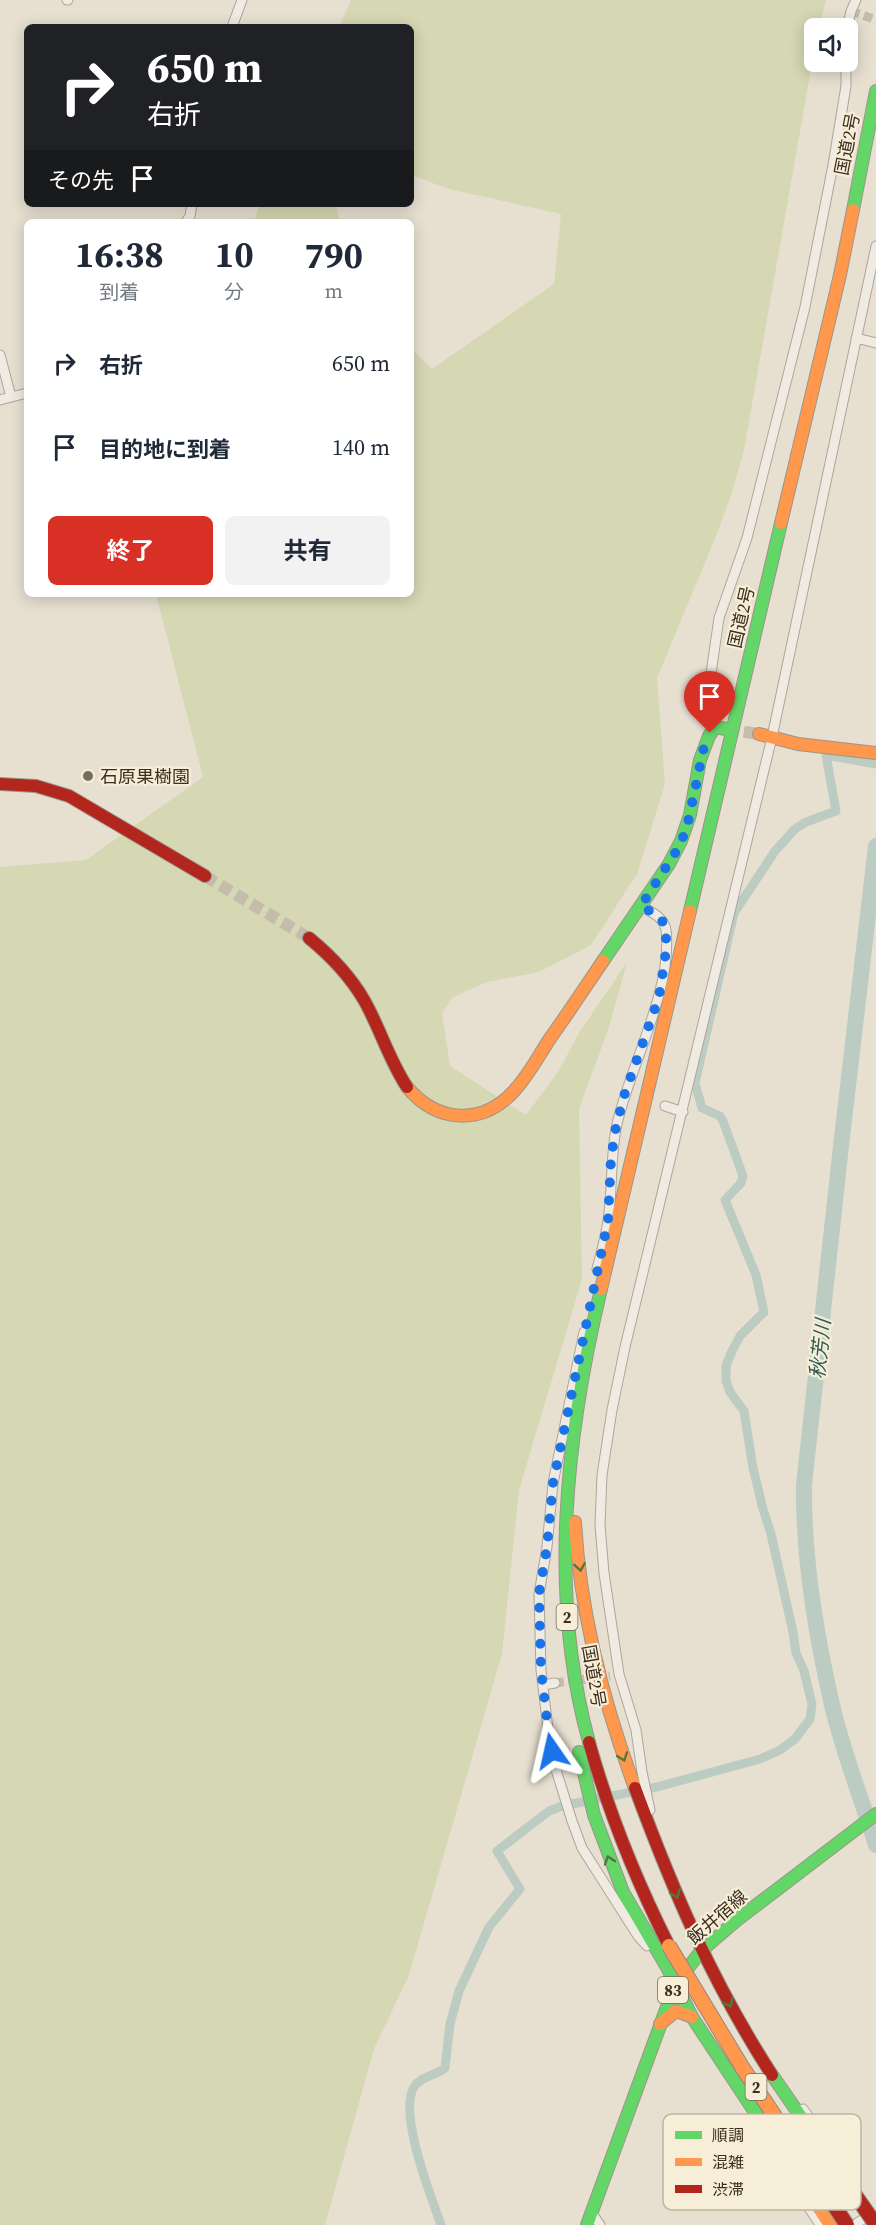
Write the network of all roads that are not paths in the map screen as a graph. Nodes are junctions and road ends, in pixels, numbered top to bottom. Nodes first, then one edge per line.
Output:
1 (243, 0) edge
2 (856, 0) edge
3 (849, 18) edge
4 (233, 24) edge
5 (846, 72) edge
6 (876, 91) edge
7 (876, 246) edge
8 (856, 338) junction
9 (876, 343) edge
10 (0, 355) edge
11 (24, 394) edge
12 (12, 397) junction
13 (0, 400) edge
14 (720, 728) joint
15 (765, 735) junction
16 (876, 753) edge
17 (0, 784) edge
18 (205, 876) tunnel mouth
19 (641, 906) junction
20 (309, 938) tunnel mouth
21 (624, 1096) junction
22 (638, 1099) dead end
23 (666, 1106) dead end
24 (683, 1112) junction
25 (572, 1446) junction
26 (555, 1683) tunnel mouth
27 (543, 1685) junction
28 (636, 1775) junction
29 (594, 1788) junction
30 (876, 1814) edge
31 (701, 1951) junction
32 (668, 1969) junction
33 (675, 1985) junction
34 (692, 2017) junction
35 (660, 2024) junction
36 (766, 2065) junction
37 (737, 2083) junction
38 (758, 2114) edge
39 (773, 2114) edge
40 (798, 2114) edge
41 (808, 2114) edge
42 (861, 2193) edge
43 (861, 2199) edge
44 (810, 2210) edge
45 (820, 2210) edge
46 (837, 2210) edge
47 (876, 2216) edge
48 (589, 2218) edge
49 (600, 2225) edge
50 (820, 2225) edge
51 (830, 2225) edge
52 (847, 2225) edge
53 (854, 2225) edge

1 - 4 street
2 - 3 street
5 - 14 street
6 - 25 main road, 国道2号 / 2
7 - 8 street
8 - 9 street
8 - 15 street
10 - 12 street
11 - 12 street
12 - 13 street
14 - 19 main road
15 - 16 main road
15 - 24 street
17 - 18 main road
19 - 20 main road
19 - 21 street
21 - 22 street
21 - 27 street
23 - 24 street
24 - 28 street
25 -> 28 main road
25 - 29 main road, 国道2号 / 2
26 - 27 street
27 - 32 street
28 -> 31 main road
32 -> 29 main road
29 - 39 main road, 国道2号 / 2, bridge
30 - 31 main road, 飯井宿線 / 83
31 - 33 main road, 飯井宿線 / 83
31 -> 36 main road
32 - 33 main road
33 - 34 main road
33 - 35 main road, 飯井宿線 / 83
34 - 35 main road
34 - 37 main road
35 - 48 main road, 飯井宿線 / 83
36 - 37 street
36 - 40 main road, bridge
36 - 41 street
37 - 38 main road
42 - 47 street
43 - 47 main road, bridge
44 - 50 street
45 - 51 main road
46 - 52 main road, 国道2号 / 2, bridge
47 - 53 street
48 - 49 street

